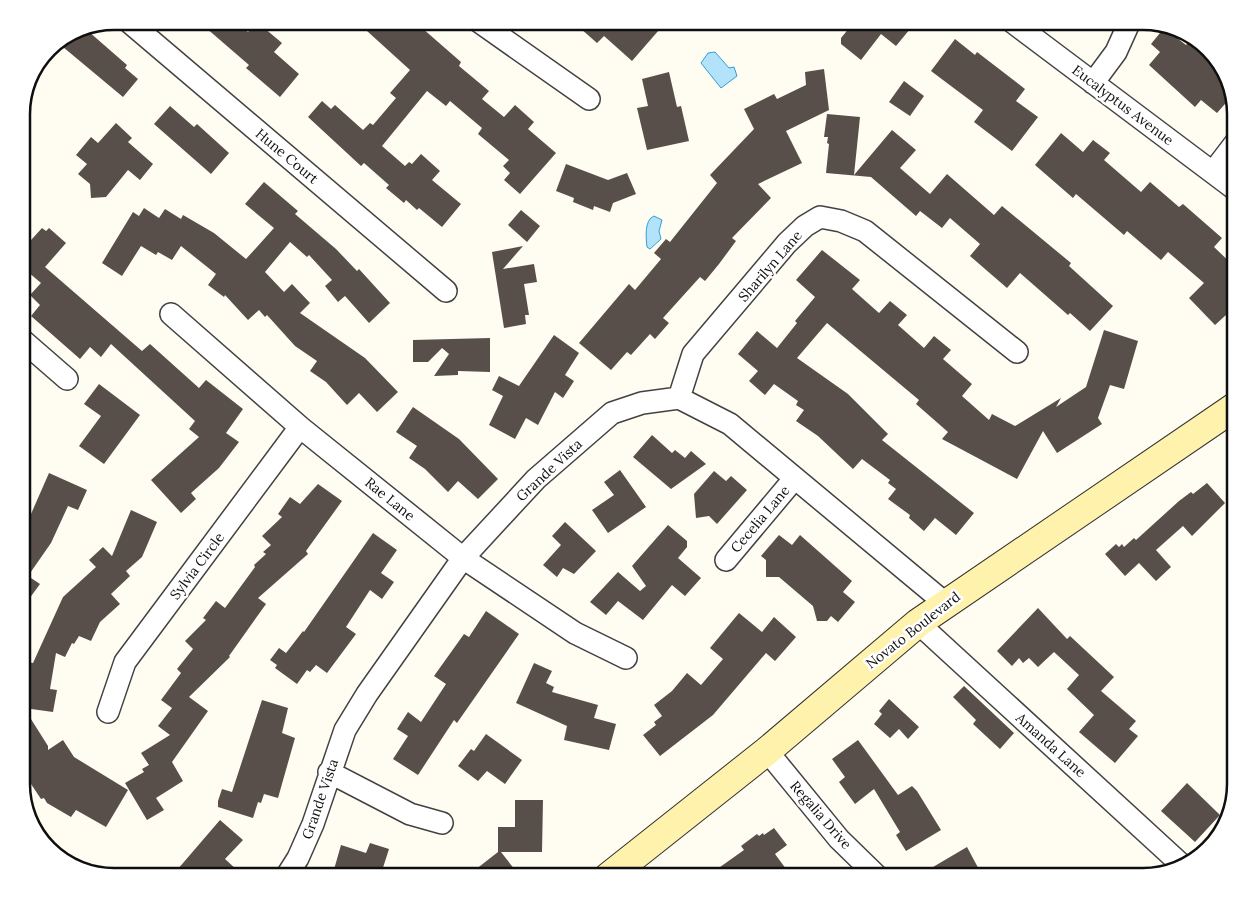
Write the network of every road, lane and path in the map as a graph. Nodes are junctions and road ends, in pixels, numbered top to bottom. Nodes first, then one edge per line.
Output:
1 (139, 30) edge
2 (491, 30) edge
3 (1023, 30) edge
4 (1126, 30) edge
5 (1093, 83) junction
6 (589, 99) dead end
7 (1227, 154) edge
8 (1213, 172) junction
9 (1227, 183) edge
10 (446, 291) dead end
11 (171, 314) dead end
12 (30, 346) edge
13 (1017, 352) dead end
14 (67, 379) dead end
15 (679, 398) junction
16 (1227, 412) edge
17 (300, 427) junction
18 (794, 479) junction
19 (463, 558) junction
20 (726, 560) dead end
21 (944, 603) junction
22 (918, 623) junction
23 (626, 658) dead end
24 (108, 712) dead end
25 (767, 751) junction
26 (329, 772) junction
27 (442, 823) dead end
28 (1177, 861) edge
29 (292, 868) edge
30 (619, 868) edge
31 (869, 868) edge

1 - 10 street, Hune Court
2 - 6 street
3 - 5 street, Eucalyptus Avenue
4 - 5 street
5 - 8 street, Eucalyptus Avenue
7 - 8 street
8 - 9 street, Eucalyptus Avenue
11 - 17 street, Rae Lane
12 - 14 street
13 - 15 street, Sharilyn Lane
15 - 18 street
15 - 19 street, Grande Vista
16 - 21 main road, Novato Boulevard
17 - 19 street, Rae Lane
17 - 24 street, Sylvia Circle
18 - 20 street, Cecelia Lane
18 - 21 street
19 - 23 street, Rae Lane
19 - 26 street, Grande Vista
21 - 22 main road, Novato Boulevard
22 - 25 main road, Novato Boulevard
22 - 28 street, Amanda Lane
25 - 30 main road, Novato Boulevard
25 - 31 street, Regalia Drive
26 - 27 street
26 - 29 street, Grande Vista

